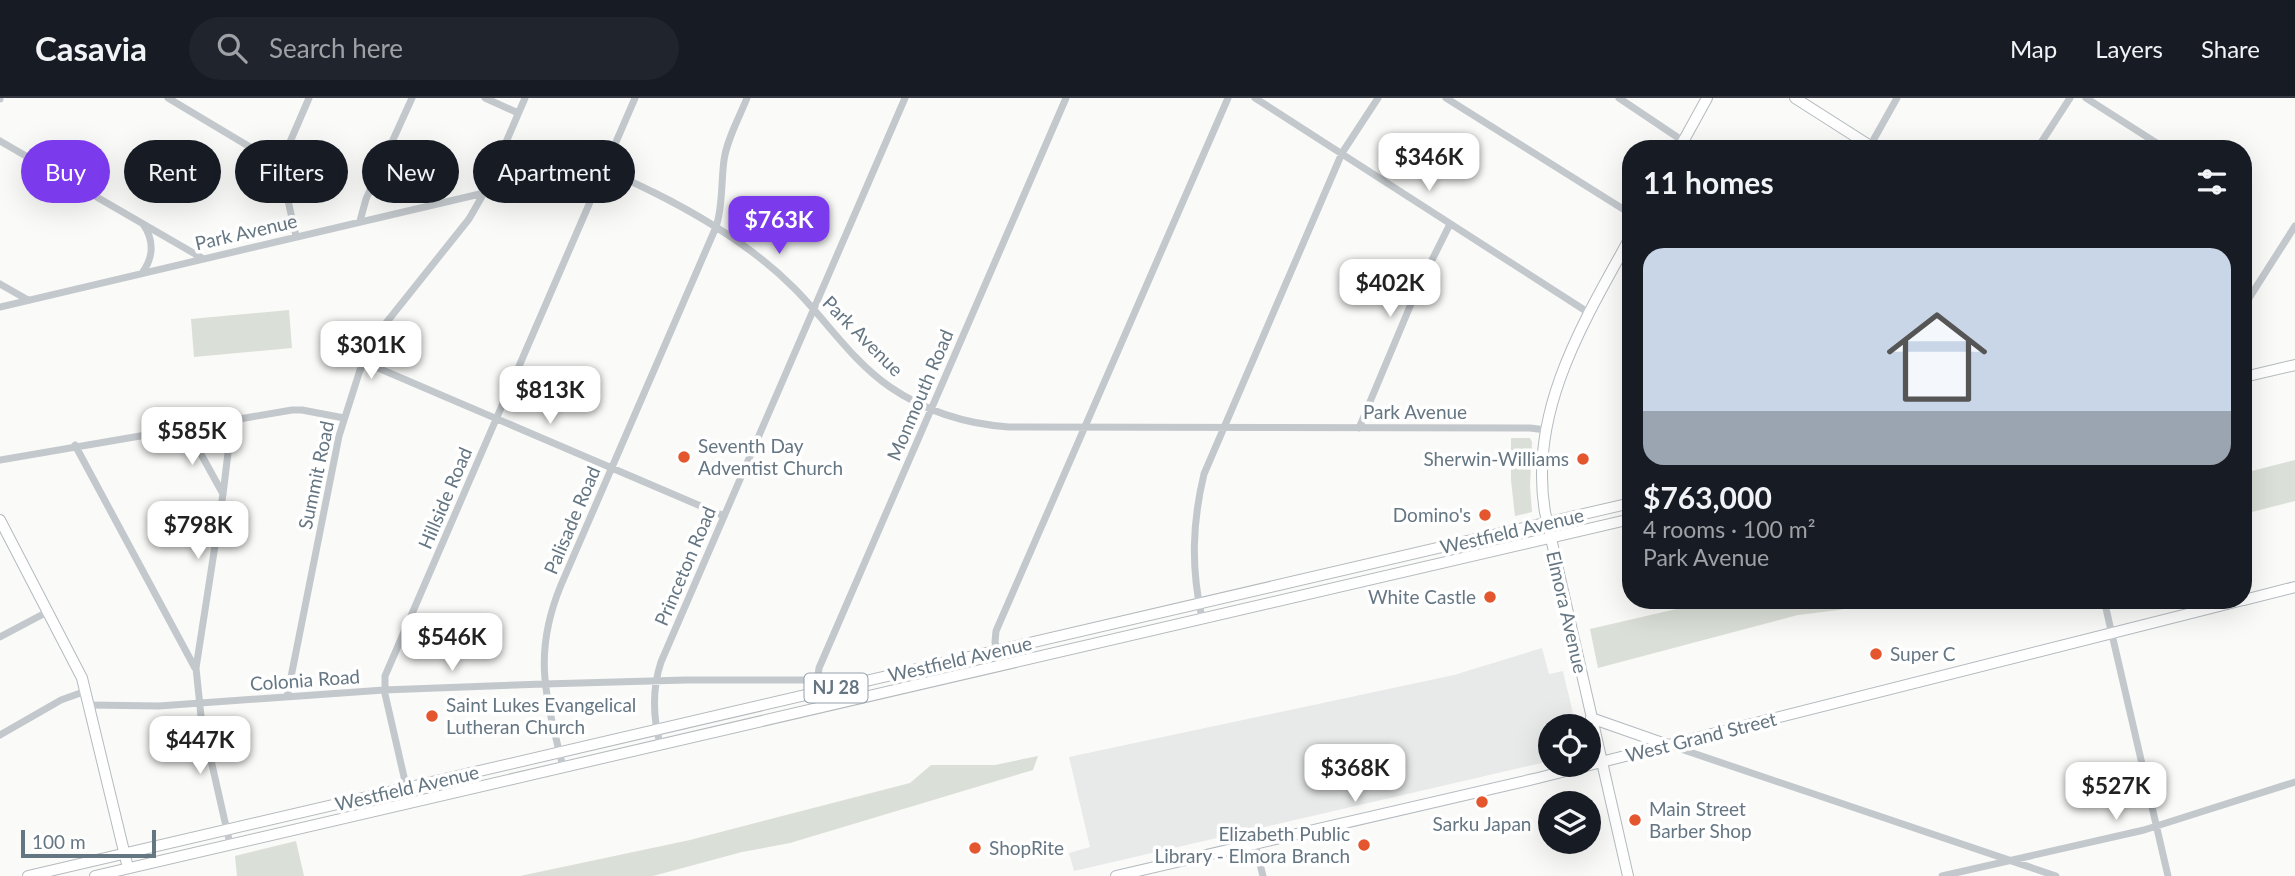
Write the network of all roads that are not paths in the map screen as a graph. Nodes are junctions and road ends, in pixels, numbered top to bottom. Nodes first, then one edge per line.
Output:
1 (168, 98) edge
2 (309, 98) edge
3 (412, 98) edge
4 (485, 98) edge
5 (524, 98) edge
6 (635, 98) edge
7 (747, 98) edge
8 (905, 98) edge
9 (1066, 98) edge
10 (1228, 98) edge
11 (1255, 98) edge
12 (1378, 98) edge
13 (1446, 98) edge
14 (1619, 98) edge
15 (1707, 98) edge
16 (1795, 98) edge
17 (1897, 98) edge
18 (2070, 98) edge
19 (2085, 98) edge
20 (518, 113) junction
21 (238, 140) edge
22 (291, 140) edge
23 (507, 140) edge
24 (616, 140) edge
25 (1674, 140) edge
26 (1684, 140) edge
27 (1862, 140) edge
28 (1876, 140) edge
29 (2043, 140) edge
30 (2152, 140) edge
31 (0, 141) edge
32 (1342, 153) junction
33 (635, 184) edge
34 (473, 195) edge
35 (288, 203) edge
36 (478, 203) edge
37 (588, 203) edge
38 (1622, 208) edge
39 (360, 221) junction
40 (142, 223) junction
41 (1450, 223) junction
42 (2295, 226) edge
43 (716, 227) junction
44 (296, 236) junction
45 (1622, 252) edge
46 (202, 258) junction
47 (142, 273) junction
48 (0, 284) edge
49 (2252, 293) edge
50 (28, 300) junction
51 (0, 307) edge
52 (814, 309) junction
53 (1589, 313) junction
54 (364, 362) junction
55 (2295, 365) edge
56 (2252, 375) edge
57 (931, 409) junction
58 (344, 418) junction
59 (496, 418) junction
60 (232, 420) junction
61 (187, 427) junction
62 (1084, 428) junction
63 (1359, 428) junction
64 (1224, 429) junction
65 (1546, 430) junction
66 (75, 445) junction
67 (0, 460) edge
68 (611, 468) junction
69 (223, 494) junction
70 (1622, 505) edge
71 (724, 516) junction
72 (0, 520) edge
73 (1622, 521) edge
74 (1547, 523) junction
75 (1550, 538) junction
76 (1374, 563) junction
77 (1378, 577) junction
78 (2295, 587) edge
79 (2252, 598) edge
80 (1199, 604) junction
81 (2106, 609) edge
82 (2206, 609) edge
83 (49, 611) junction
84 (1202, 618) junction
85 (2111, 632) junction
86 (0, 637) edge
87 (997, 651) junction
88 (1001, 665) junction
89 (196, 668) junction
90 (657, 680) junction
91 (817, 680) junction
92 (544, 684) junction
93 (384, 690) junction
94 (86, 691) junction
95 (819, 692) junction
96 (287, 697) junction
97 (199, 703) junction
98 (90, 705) junction
99 (822, 706) junction
100 (1590, 714) edge
101 (1601, 722) edge
102 (656, 730) junction
103 (0, 735) edge
104 (660, 744) junction
105 (1668, 745) junction
106 (559, 752) junction
107 (1601, 762) joint
108 (563, 767) junction
109 (1538, 777) edge
110 (2295, 782) edge
111 (406, 788) junction
112 (410, 803) junction
113 (2157, 827) junction
114 (227, 830) junction
115 (230, 844) junction
116 (1255, 844) junction
117 (125, 854) junction
118 (2012, 860) junction
119 (128, 868) junction
120 (28, 876) edge
121 (95, 876) edge
122 (1116, 876) edge
123 (1263, 876) edge
124 (1628, 876) edge
125 (1942, 876) edge
126 (2056, 876) edge
127 (2168, 876) edge

1 - 21 street
2 - 22 street
3 - 39 street
4 - 20 street
5 - 20 street, Summit Road
6 - 24 street, Hillside Road
7 - 43 street, Palisade Road
8 - 52 street, Princeton Road
9 - 57 street, Monmouth Road
10 - 62 street
11 - 32 street
12 - 32 street
13 - 38 street
14 - 25 street
15 - 26 main road
16 - 27 main road
17 - 28 street
18 - 29 street
19 - 30 street
20 - 23 street, Summit Road
31 - 40 street
32 - 41 street
32 - 64 street
33 - 43 street, Park Avenue
34 - 39 street, Park Avenue
35 - 44 street
36 - 54 street, Summit Road
37 - 59 street, Hillside Road
39 - 44 street, Park Avenue
40 - 46 street
40 - 47 street
41 - 53 street
41 - 63 street
42 - 49 street
43 - 52 street, Park Avenue
43 - 68 street, Palisade Road
44 - 46 street, Park Avenue
45 - 53 main road, Elmora Avenue
46 - 47 street, Park Avenue
47 - 50 street, Park Avenue
48 - 50 street
50 - 51 street, Park Avenue
52 - 57 street, Park Avenue
52 - 71 street, Princeton Road
53 - 65 main road, Elmora Avenue
54 - 58 street, Summit Road
54 - 59 street
55 - 56 main road
57 - 62 street, Park Avenue
57 - 91 street, Monmouth Road
58 - 60 street
58 - 96 street, Summit Road
59 - 68 street
59 - 93 street, Hillside Road
60 - 61 street
60 - 69 street
61 - 66 street
61 - 69 street
62 - 64 street, Park Avenue
62 - 87 street
63 - 64 street, Park Avenue
63 - 65 street, Park Avenue
64 - 80 street
65 - 74 main road, Elmora Avenue
66 - 67 street
66 - 89 street
68 - 71 street
68 - 92 street, Palisade Road
69 - 89 street
70 - 74 main road, Westfield Avenue / NJ 28
71 - 90 street, Princeton Road
72 - 83 main road
73 - 75 main road, Westfield Avenue / NJ 28
74 - 75 main road, Elmora Avenue
74 - 76 main road, Westfield Avenue / NJ 28
75 - 77 main road, Westfield Avenue / NJ 28
75 - 100 main road, Elmora Avenue
76 - 77 main road
76 - 80 main road, Westfield Avenue / NJ 28
77 - 84 main road, Westfield Avenue / NJ 28
78 - 79 main road, West Grand Street
80 - 84 street
80 - 87 main road, Westfield Avenue / NJ 28
81 - 85 street
82 - 85 main road, West Grand Street
83 - 86 street
83 - 94 main road
84 - 88 main road, Westfield Avenue / NJ 28
85 - 105 main road, West Grand Street
85 - 113 street
87 - 88 street
87 - 95 main road, Westfield Avenue / NJ 28
88 - 99 main road, Westfield Avenue / NJ 28
89 - 97 street
90 - 91 street, Colonia Road
90 - 92 street, Colonia Road
90 - 102 street, Princeton Road
91 - 95 street, Monmouth Road
92 - 93 street, Colonia Road
92 - 106 street, Palisade Road
93 - 96 street, Colonia Road
93 - 111 street, Hillside Road
94 - 98 main road
94 - 103 street
95 - 99 street, Monmouth Road
95 - 102 main road, Westfield Avenue / NJ 28
96 - 97 street, Colonia Road
97 - 98 street, Colonia Road
97 - 114 street
98 - 117 main road
99 - 104 main road, Westfield Avenue / NJ 28
101 - 105 main road
102 - 104 street, Princeton Road
102 - 106 main road, Westfield Avenue / NJ 28
104 - 108 main road, Westfield Avenue / NJ 28
105 - 107 main road, West Grand Street
105 - 118 street
106 - 108 street, Palisade Road
106 - 111 main road, Westfield Avenue / NJ 28
107 - 124 main road, Elmora Avenue
108 - 112 main road, Westfield Avenue / NJ 28
109 - 116 main road, West Grand Street
110 - 113 street
111 - 112 street, Hillside Road
111 - 114 main road, Westfield Avenue / NJ 28
112 - 115 main road, Westfield Avenue / NJ 28
113 - 118 street
113 - 127 street
114 - 115 street
114 - 117 main road, Westfield Avenue / NJ 28
115 - 119 main road, Westfield Avenue / NJ 28
116 - 122 main road, West Grand Street
116 - 123 street
117 - 119 main road
117 - 120 main road, NJ 28
118 - 125 street
118 - 126 street
119 - 121 main road, NJ 28

